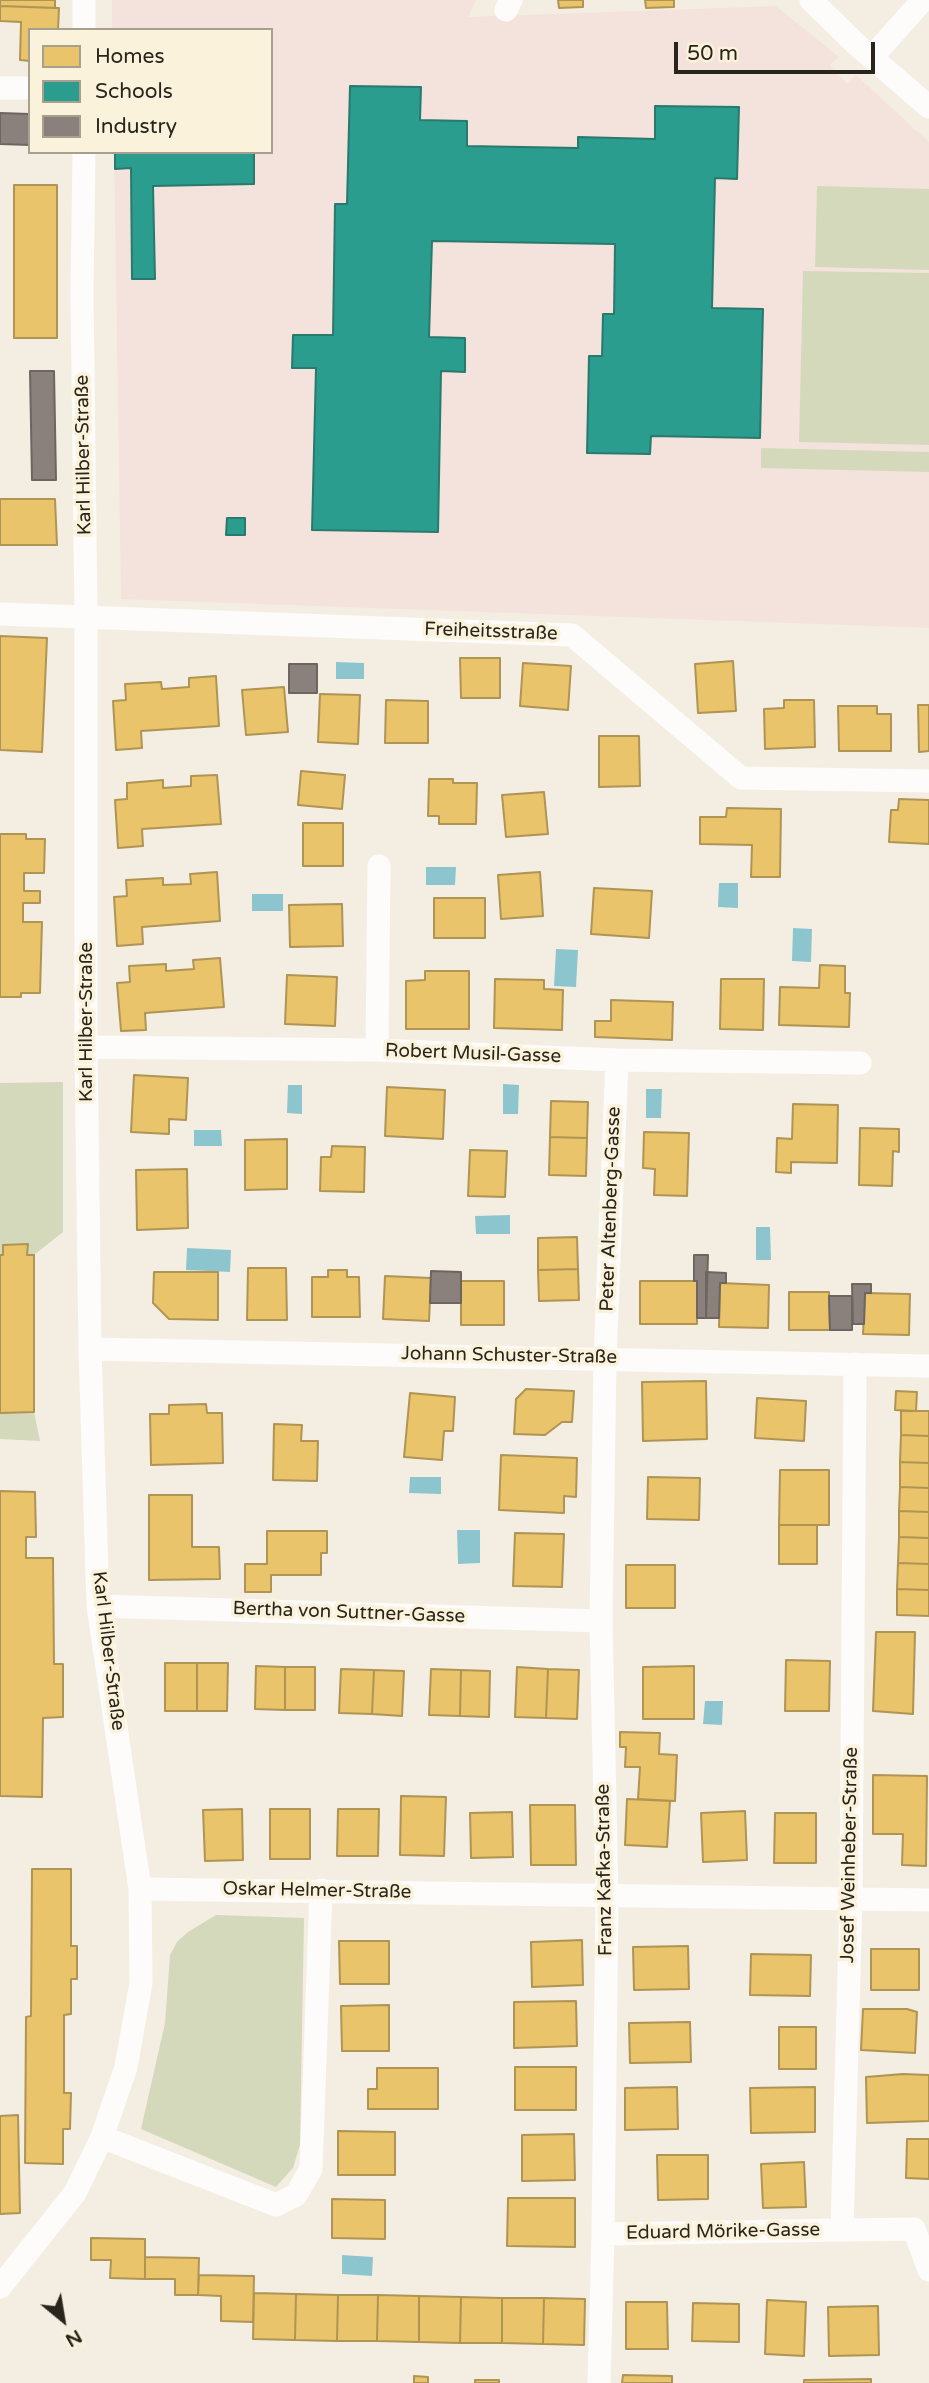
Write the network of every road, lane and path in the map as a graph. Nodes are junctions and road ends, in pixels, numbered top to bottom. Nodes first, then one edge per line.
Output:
1 (83, 0) edge
2 (811, 0) edge
3 (923, 0) edge
4 (84, 28) edge
5 (872, 57) junction
6 (0, 88) edge
7 (28, 88) edge
8 (929, 107) edge
9 (84, 154) edge
10 (0, 614) edge
11 (86, 616) junction
12 (929, 781) edge
13 (379, 866) dead end
14 (86, 1047) junction
15 (377, 1050) junction
16 (617, 1060) junction
17 (860, 1063) dead end
18 (90, 1349) junction
19 (605, 1358) junction
20 (855, 1364) junction
21 (929, 1366) edge
22 (98, 1606) junction
23 (601, 1621) junction
24 (140, 1889) junction
25 (321, 1890) junction
26 (607, 1897) junction
27 (850, 1899) junction
28 (929, 1900) edge
29 (102, 2137) junction
30 (842, 2230) junction
31 (603, 2234) junction
32 (929, 2270) edge
33 (0, 2287) edge
34 (599, 2383) edge

1 - 4 street
2 - 5 street
3 - 5 street
5 - 8 street
6 - 7 street
9 - 11 street, Karl Hilber-Straße
10 - 11 street, Freiheitsstraße
11 - 12 street, Freiheitsstraße
11 - 14 street, Karl Hilber-Straße
13 - 15 street
14 - 15 street, Robert Musil-Gasse
14 - 18 street, Karl Hilber-Straße
15 - 16 street, Robert Musil-Gasse
16 - 17 street, Robert Musil-Gasse
16 - 19 street, Peter Altenberg-Gasse
18 - 19 street, Johann Schuster-Straße
18 - 22 street, Karl Hilber-Straße
19 - 20 street, Johann Schuster-Straße
19 - 23 street, Franz Kafka-Straße
20 - 21 street, Johann Schuster-Straße
20 - 27 street, Josef Weinheber-Straße
22 - 23 street, Bertha von Suttner-Gasse
22 - 24 street, Karl Hilber-Straße
23 - 26 street, Franz Kafka-Straße
24 - 25 street, Oskar Helmer-Straße
24 - 29 street
25 - 26 street, Oskar Helmer-Straße
25 - 29 street
26 - 27 street, Oskar Helmer-Straße
26 - 31 street, Franz Kafka-Straße
27 - 28 street, Oskar Helmer-Straße
27 - 30 street, Josef Weinheber-Straße
29 - 33 street
30 - 31 street, Eduard Mörike-Gasse
30 - 32 street
31 - 34 street, Franz Kafka-Straße

